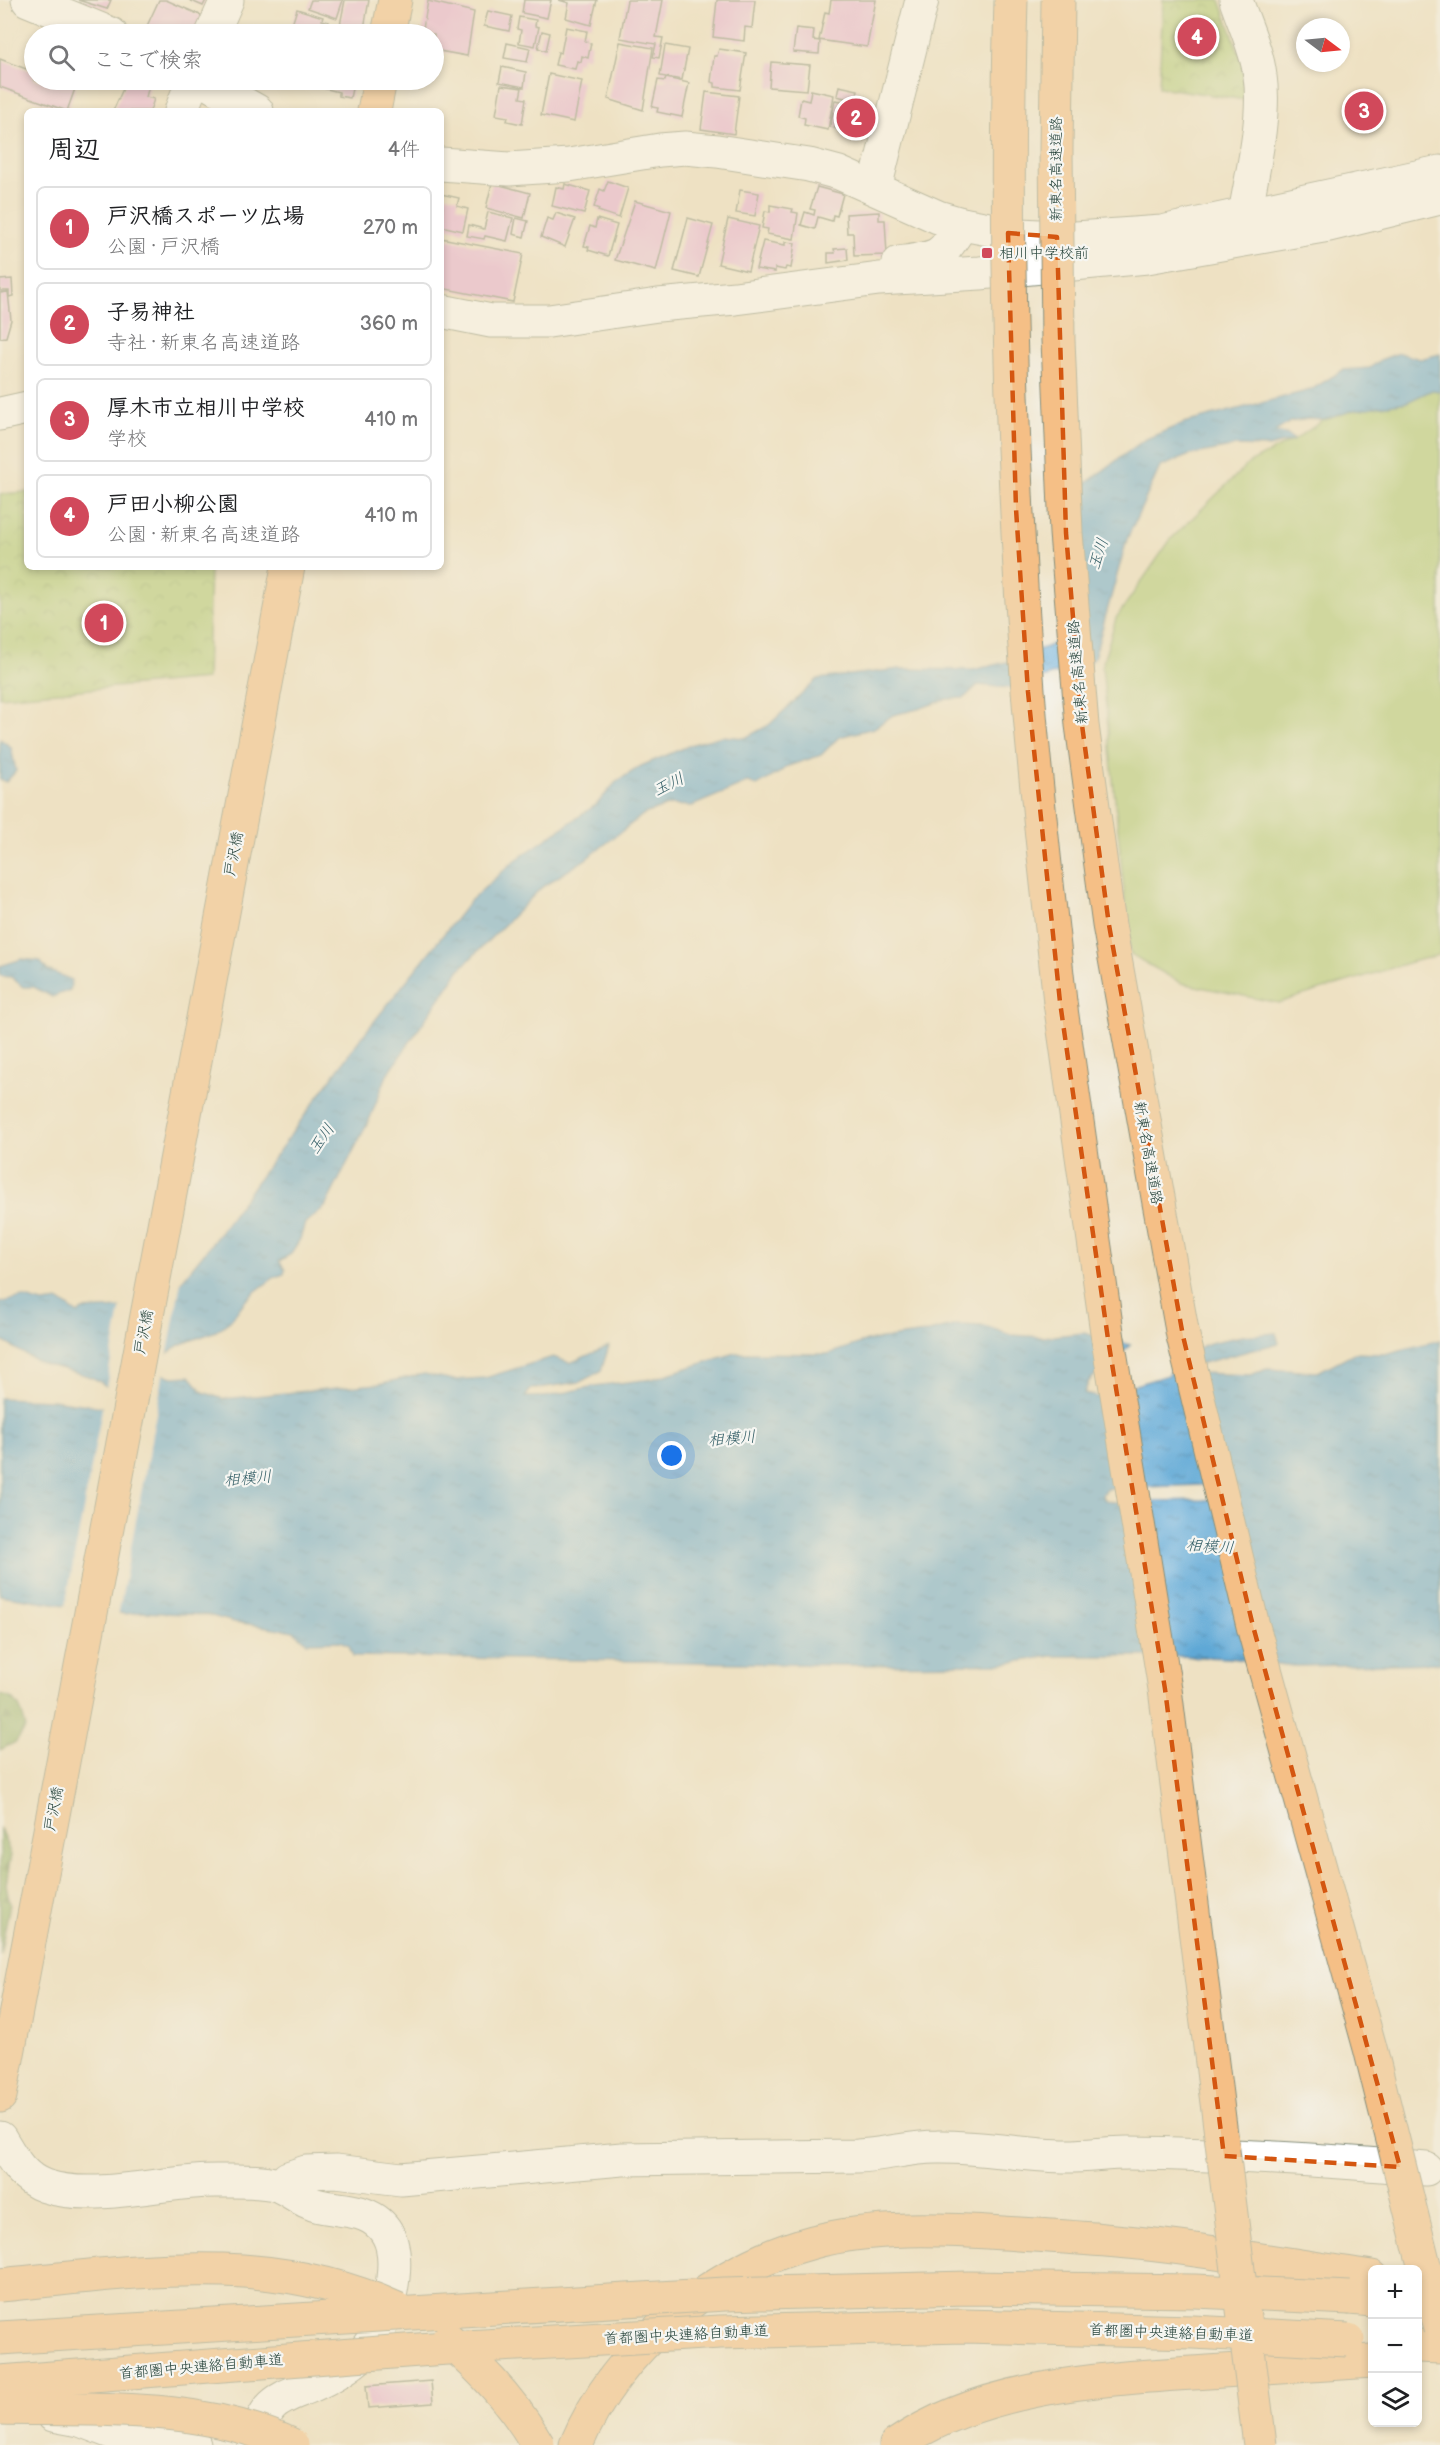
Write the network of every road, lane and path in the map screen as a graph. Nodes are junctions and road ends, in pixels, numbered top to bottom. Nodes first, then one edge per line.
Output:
1 (28, 0) edge
2 (227, 0) edge
3 (395, 0) edge
4 (922, 0) edge
5 (1011, 0) edge
6 (1058, 0) edge
7 (1236, 0) edge
8 (87, 24) edge
9 (216, 24) edge
10 (390, 24) edge
11 (189, 90) edge
12 (220, 90) edge
13 (378, 90) edge
14 (182, 108) edge
15 (252, 108) edge
16 (375, 108) edge
17 (444, 164) edge
18 (1440, 172) edge
19 (875, 188) junction
20 (1440, 198) edge
21 (1245, 214) junction
22 (962, 224) junction
23 (658, 305) junction
24 (444, 312) edge
25 (24, 409) edge
26 (0, 414) edge
27 (287, 570) edge
28 (0, 2096) edge
29 (0, 2138) edge
30 (1426, 2169) dead end
31 (282, 2187) junction
32 (1368, 2276) edge
33 (1422, 2284) edge
34 (0, 2285) edge
35 (1440, 2286) edge
36 (1368, 2300) edge
37 (1422, 2304) edge
38 (1440, 2305) edge
39 (1440, 2329) edge
40 (0, 2338) edge
41 (1368, 2342) edge
42 (1422, 2346) edge
43 (1440, 2347) edge
44 (1440, 2356) edge
45 (1422, 2358) edge
46 (1368, 2361) edge
47 (0, 2382) edge
48 (0, 2408) edge
49 (194, 2445) edge
50 (254, 2445) edge
51 (292, 2445) edge
52 (538, 2445) edge
53 (576, 2445) edge
54 (896, 2445) edge
55 (1260, 2445) edge

1 - 8 street
2 - 9 street
3 - 10 main road
4 - 19 street
5 - 55 main road, bridge
6 - 39 main road, 新東名高速道路, bridge
7 - 21 street
11 - 14 street
12 - 15 street
13 - 16 main road
17 - 19 street
18 - 21 street
19 - 22 street
20 - 23 street
21 - 22 street
22 - 23 street
23 - 24 street
25 - 26 street
27 - 28 main road, 戸沢橋
29 - 31 street
30 - 31 street
31 - 50 street
32 - 53 main road, bridge
33 - 35 main road
34 - 52 main road, bridge
36 - 40 main road, bridge
37 - 38 main road
41 - 47 main road, 首都圏中央連絡自動車道, bridge
42 - 43 main road
44 - 45 main road
46 - 54 main road
48 - 49 street
48 - 51 main road, bridge

